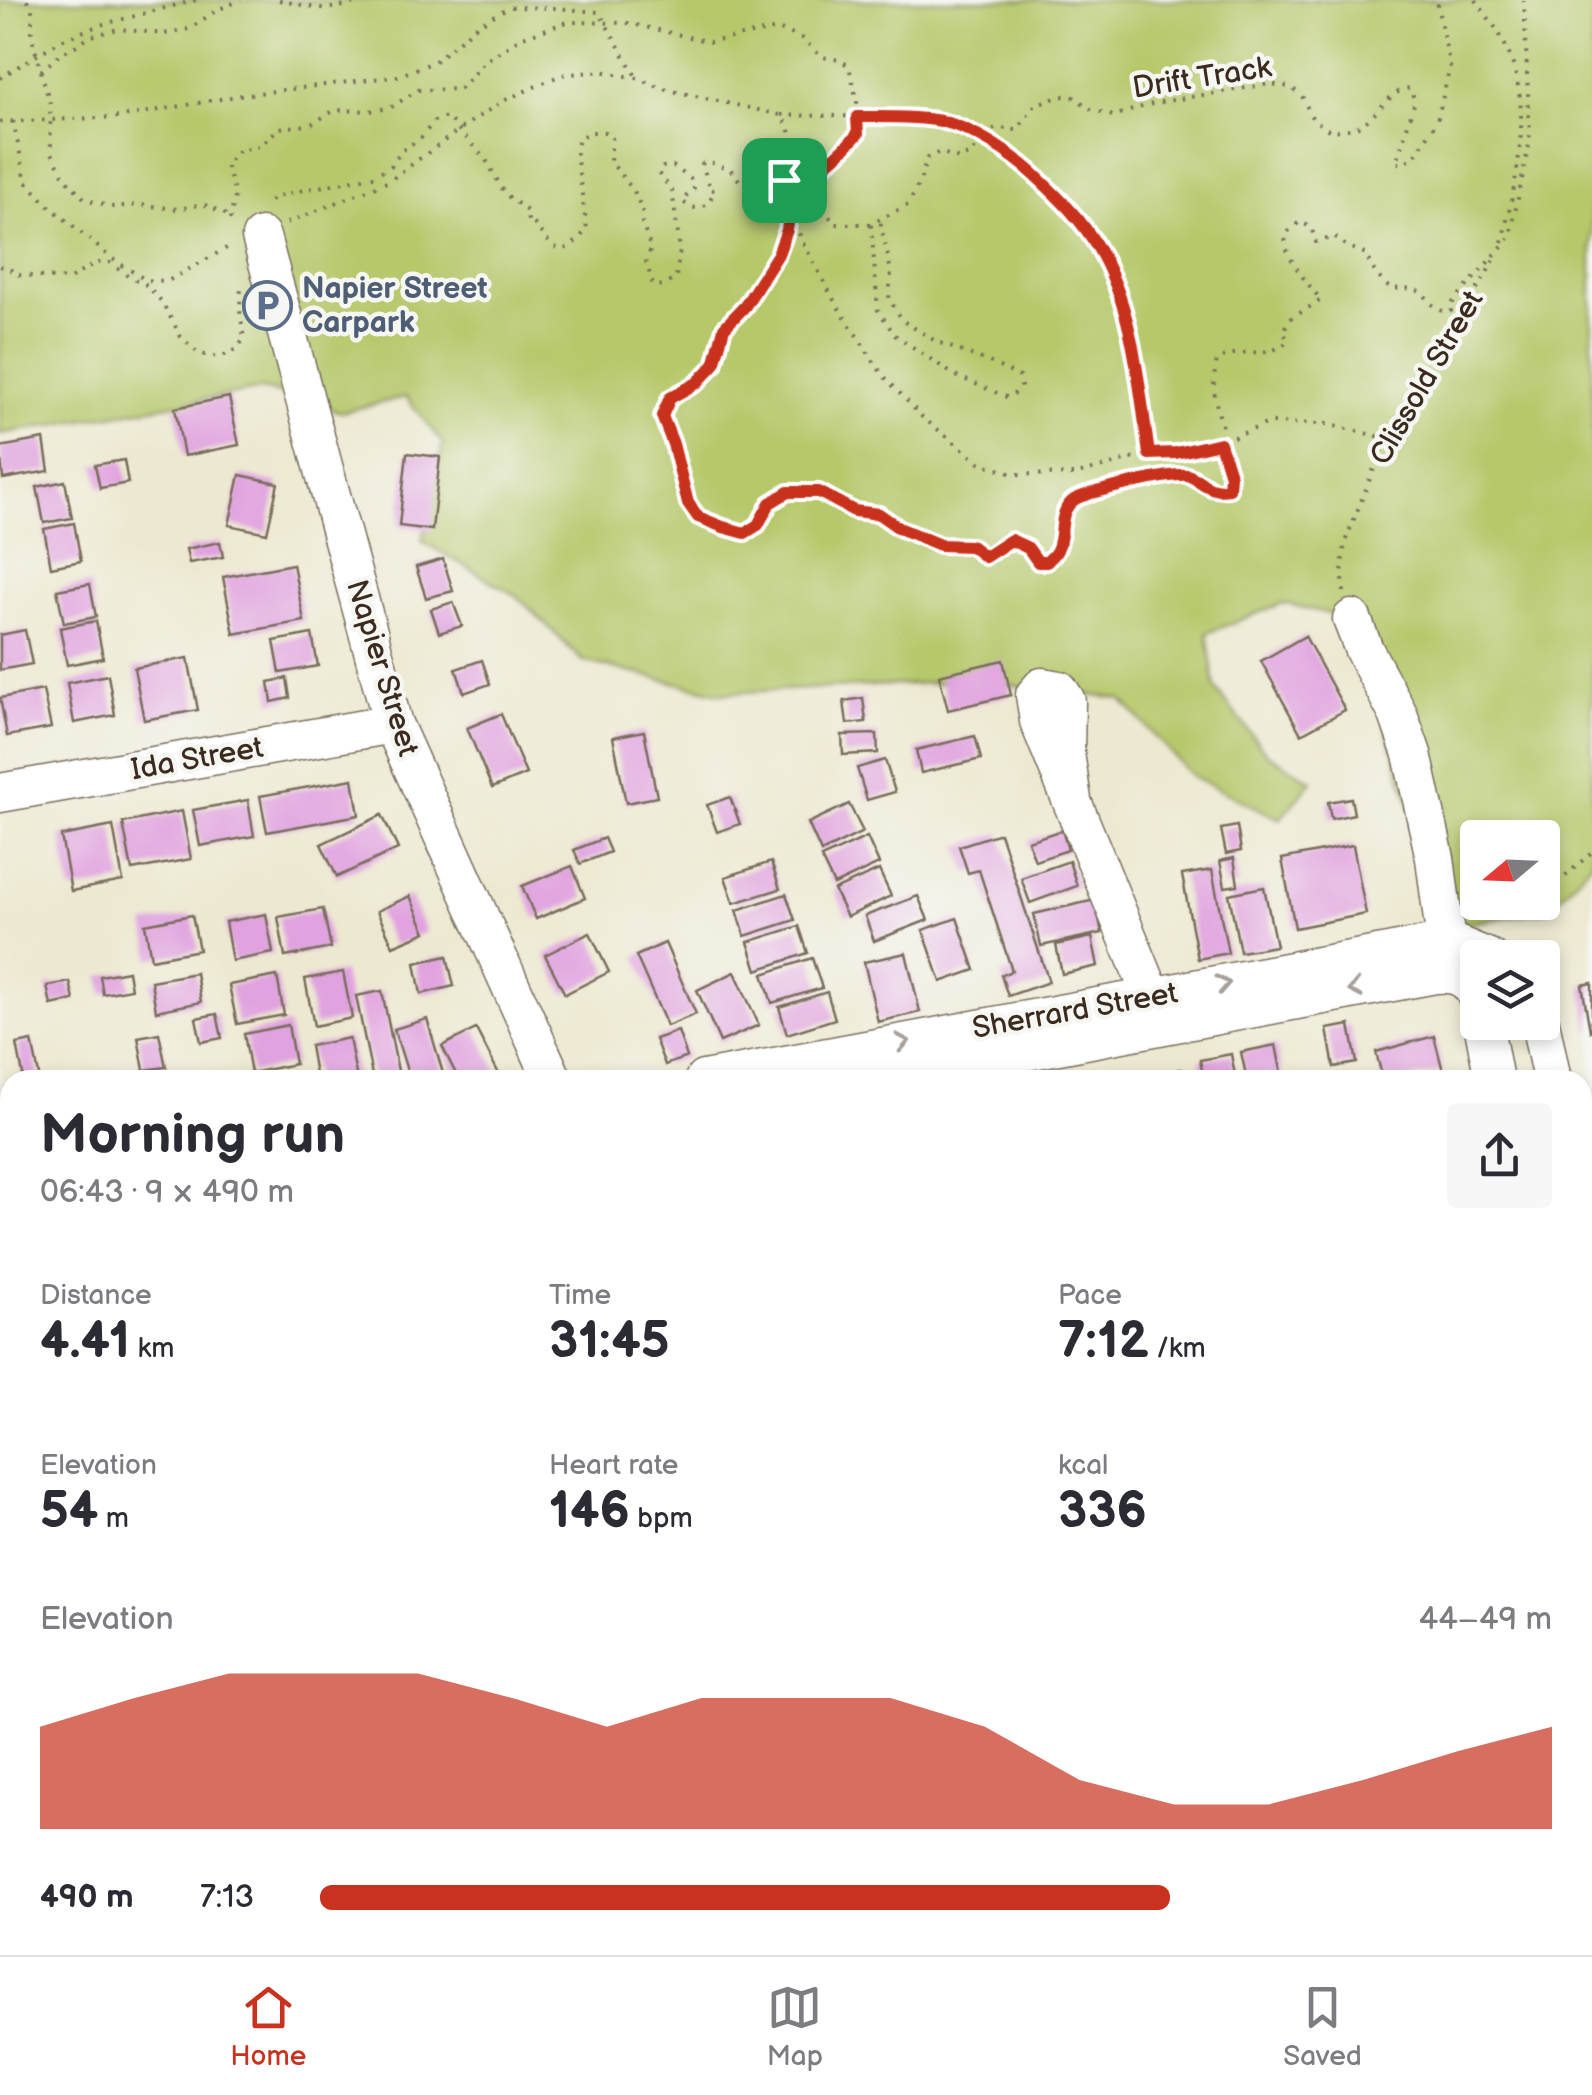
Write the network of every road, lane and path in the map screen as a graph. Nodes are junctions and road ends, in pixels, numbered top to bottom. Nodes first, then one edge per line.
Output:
1 (26, 0) edge
2 (196, 0) edge
3 (240, 0) edge
4 (278, 0) edge
5 (361, 0) edge
6 (1436, 0) edge
7 (1476, 0) edge
8 (1524, 0) edge
9 (605, 22) junction
10 (37, 55) junction
11 (42, 71) junction
12 (0, 78) edge
13 (636, 78) junction
14 (781, 115) junction
15 (857, 117) junction
16 (50, 121) junction
17 (0, 122) edge
18 (14, 122) junction
19 (459, 131) junction
20 (980, 138) junction
21 (815, 171) junction
22 (788, 179) junction
23 (791, 207) junction
24 (880, 220) junction
25 (871, 224) junction
26 (241, 233) junction
27 (1500, 248) junction
28 (0, 266) edge
29 (241, 274) dead end
30 (1386, 438) junction
31 (1220, 443) junction
32 (1149, 454) junction
33 (1352, 619) joint
34 (393, 724) junction
35 (0, 793) edge
36 (1072, 800) dead end
37 (1592, 852) edge
38 (1560, 880) edge
39 (1511, 920) edge
40 (1455, 960) edge
41 (1406, 964) junction
42 (1152, 997) junction
43 (1486, 1040) edge
44 (1544, 1040) edge
45 (549, 1070) edge
46 (756, 1070) edge
47 (919, 1070) edge
48 (1492, 1070) edge
49 (1550, 1070) edge

1 - 10 path
2 - 10 path
3 - 11 path
4 - 5 path
6 - 20 path, Drift Track
7 - 27 path, Clissold Street
8 - 27 path
9 - 13 path
9 - 15 path
9 - 16 path
9 - 26 path
10 - 11 path
10 - 12 path
11 - 16 path
13 - 14 path
13 - 19 path
14 - 15 path
14 - 22 path
15 - 20 path
15 - 21 path
16 - 18 path
16 - 26 path
17 - 18 path
18 - 26 path
19 - 22 path
19 - 26 path
19 - 26 path
20 - 24 path, Drift Track
20 - 32 path
21 - 22 path
21 - 25 path
22 - 23 path
23 - 31 path
23 - 32 path
24 - 25 path, Drift Track
24 - 25 path
26 - 34 street, Napier Street
27 - 30 path, Clissold Street
27 - 31 path
28 - 29 path
30 - 31 path
30 - 33 path, Clissold Street
31 - 32 path
33 - 40 street
34 - 35 street, Ida Street
34 - 45 street, Napier Street
36 - 42 street
37 - 38 path
39 - 40 path
40 - 41 street, Sherrard Street
42 -> 41 street, Sherrard Street
41 -> 47 street, Sherrard Street
46 -> 42 street, Sherrard Street
43 - 48 street
44 - 49 street

